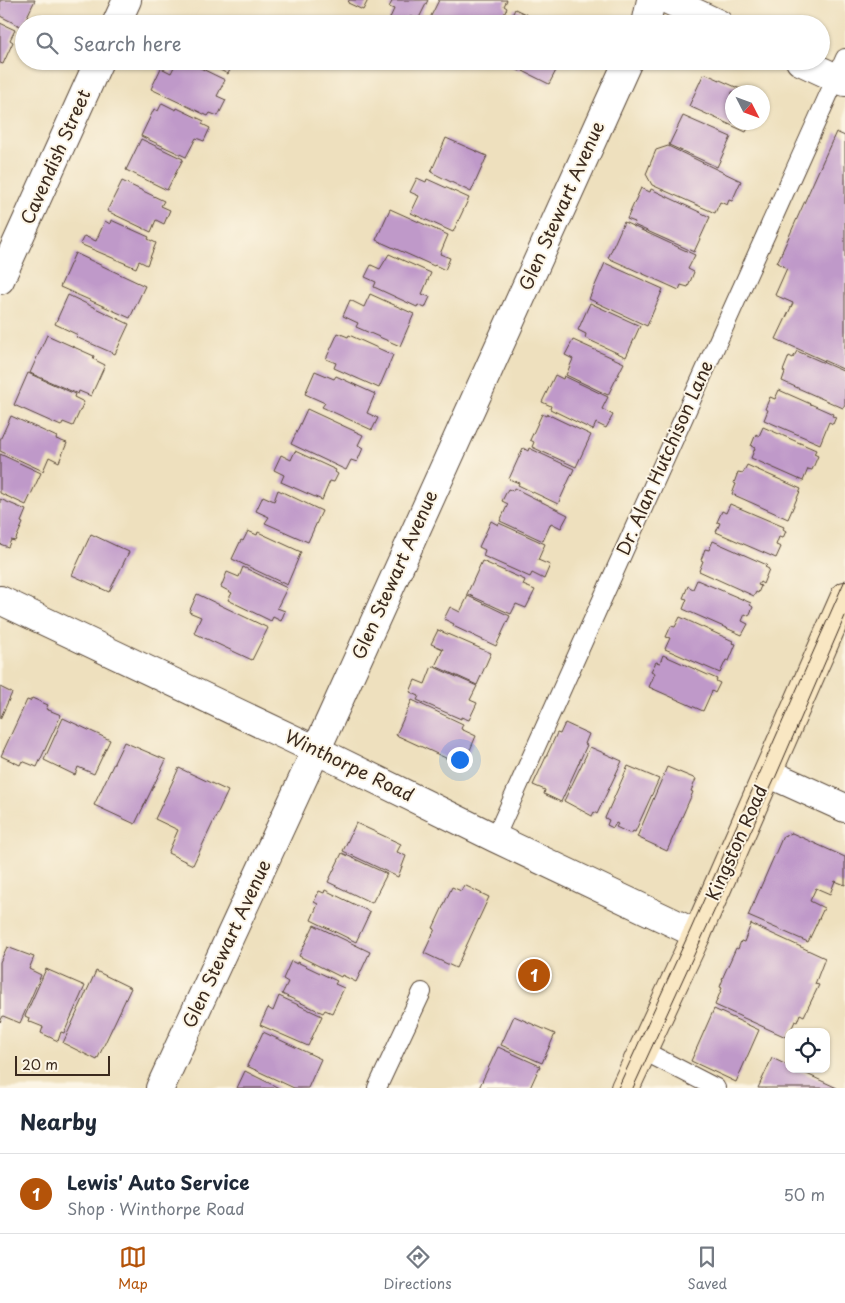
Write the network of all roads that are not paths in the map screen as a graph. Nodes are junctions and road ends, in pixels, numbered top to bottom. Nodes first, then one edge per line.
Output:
1 (127, 0) edge
2 (651, 0) edge
3 (668, 0) edge
4 (120, 15) edge
5 (648, 15) edge
6 (700, 15) edge
7 (95, 70) edge
8 (624, 70) edge
9 (842, 73) edge
10 (0, 280) edge
11 (845, 596) edge
12 (0, 600) edge
13 (316, 750) junction
14 (768, 773) junction
15 (845, 808) edge
16 (495, 838) junction
17 (697, 934) junction
18 (422, 992) dead end
19 (642, 1050) junction
20 (160, 1088) edge
21 (377, 1088) edge
22 (625, 1088) edge
23 (716, 1088) edge

1 - 4 street
2 - 5 street
3 - 6 street
7 - 10 street, Cavendish Street
8 - 13 street, Glen Stewart Avenue
9 - 16 lane, Dr. Alan Hutchison Lane
11 - 14 main road, Kingston Road
12 - 13 street, Winthorpe Road
13 - 16 street, Winthorpe Road
13 - 20 street, Glen Stewart Avenue
14 - 15 street
14 - 17 main road, Kingston Road
16 - 17 street, Winthorpe Road
17 - 19 main road, Kingston Road
18 - 21 lane
19 - 22 main road, Kingston Road
19 - 23 lane

